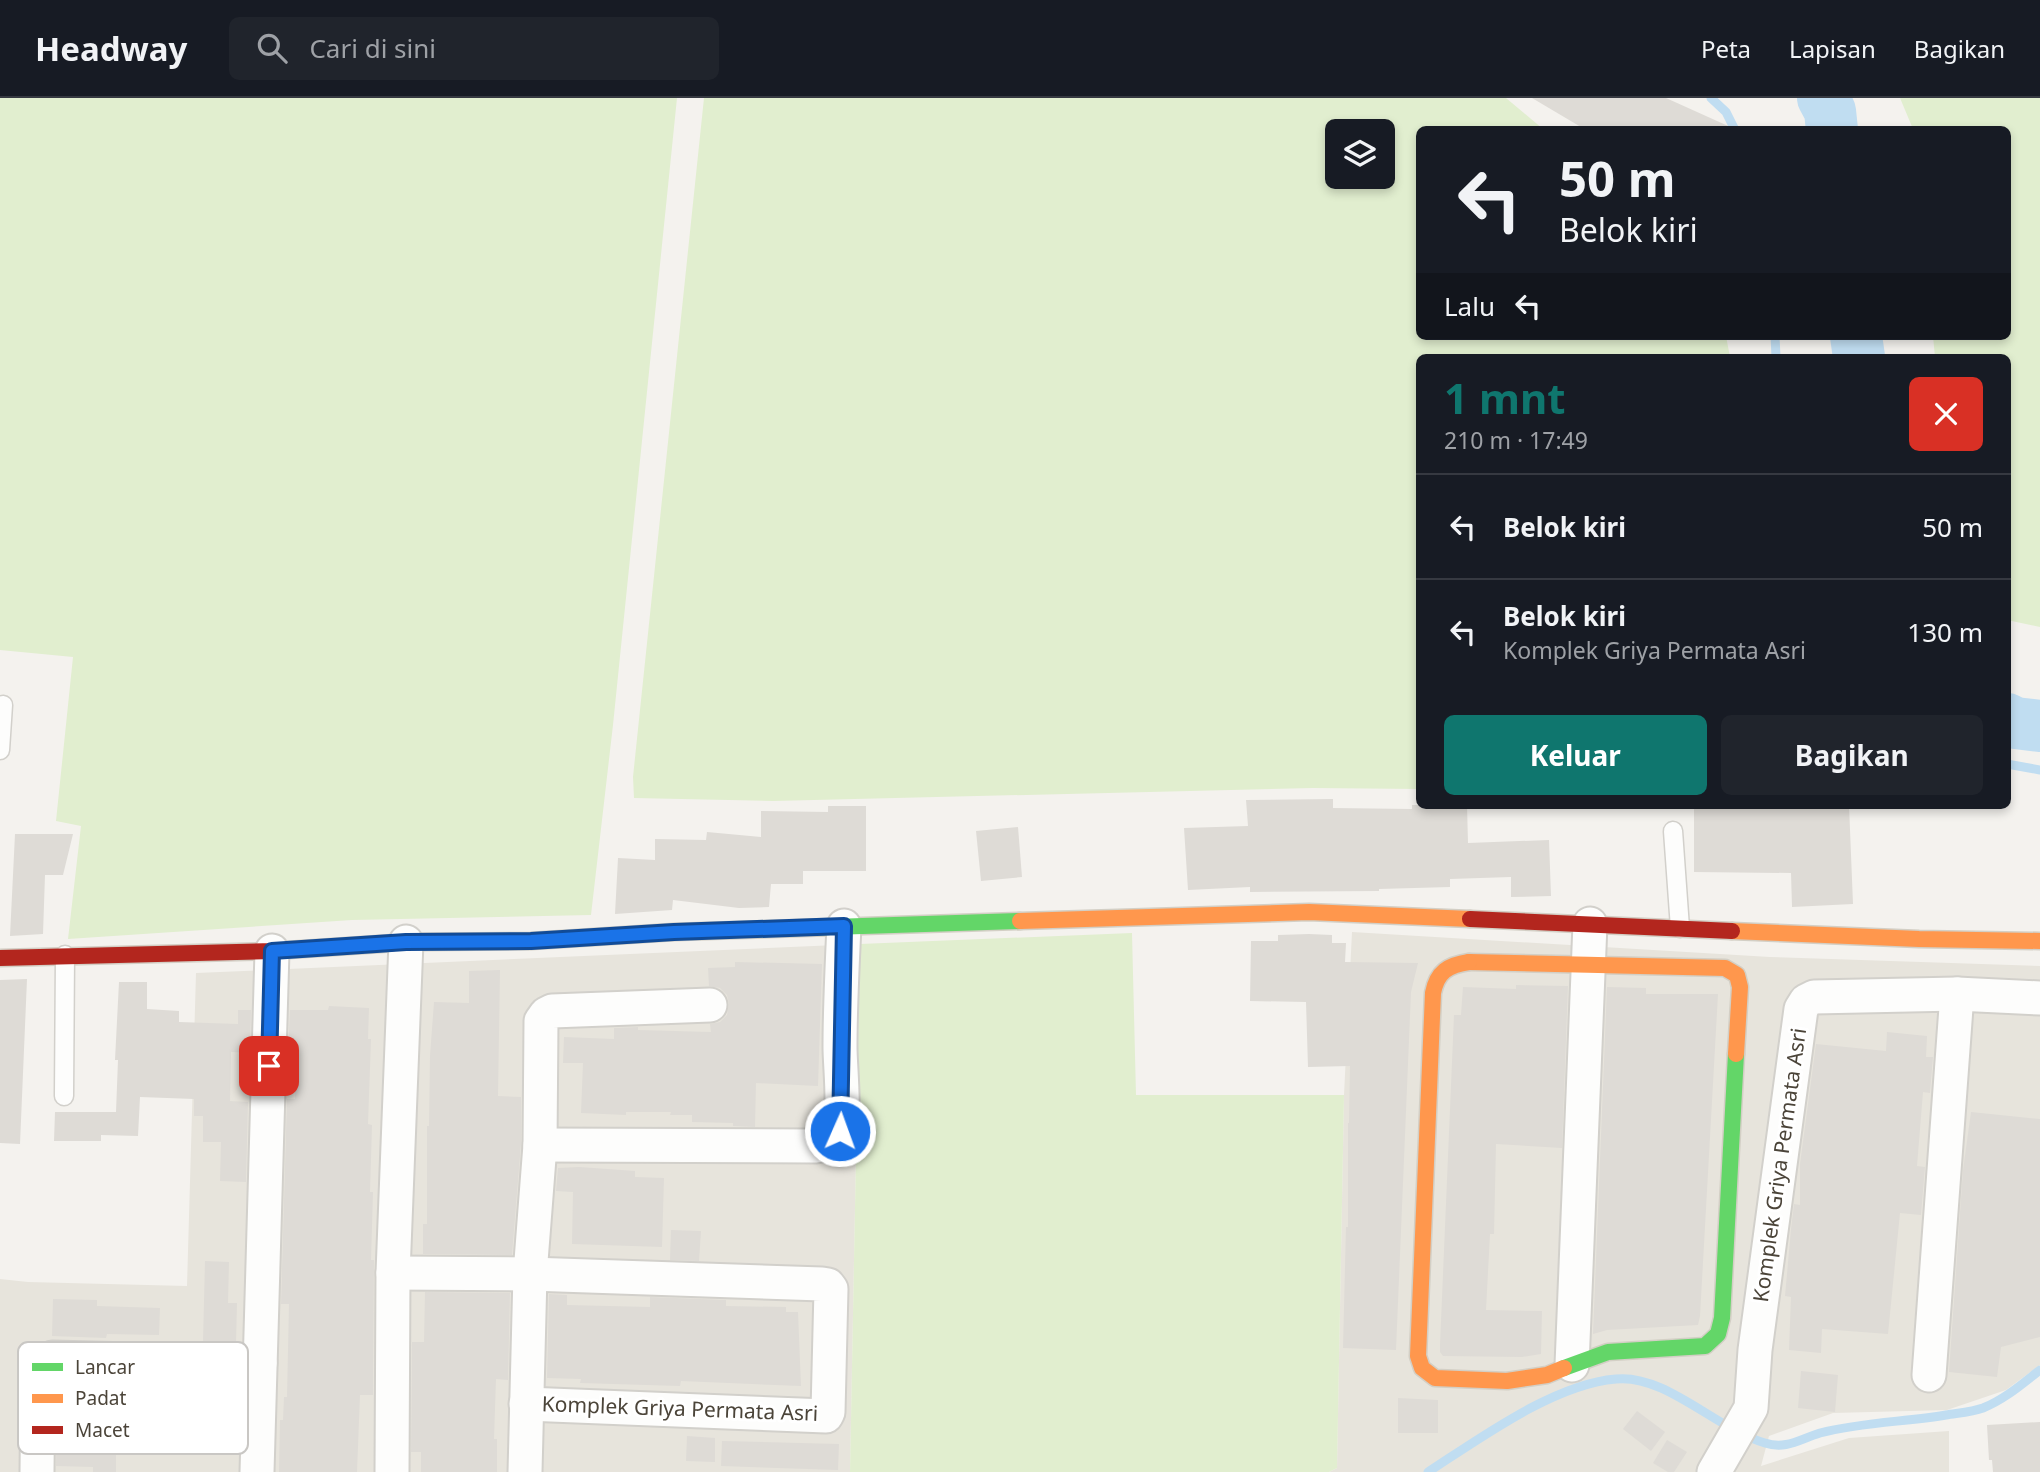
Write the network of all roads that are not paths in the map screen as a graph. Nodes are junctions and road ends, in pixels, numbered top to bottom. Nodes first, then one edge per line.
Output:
1 (3, 705) dead end
2 (0, 750) edge
3 (1673, 831) dead end
4 (1590, 924) junction
5 (844, 926) junction
6 (1680, 928) junction
7 (2040, 941) edge
8 (406, 942) junction
9 (272, 951) junction
10 (65, 956) junction
11 (0, 958) edge
12 (1590, 965) junction
13 (1957, 994) junction
14 (2040, 999) edge
15 (710, 1005) dead end
16 (64, 1096) dead end
17 (540, 1145) junction
18 (393, 1273) junction
19 (530, 1274) junction
20 (248, 1363) edge
21 (260, 1363) junction
22 (1572, 1365) junction
23 (1929, 1375) dead end
24 (526, 1404) junction
25 (37, 1454) edge
26 (1719, 1464) edge
27 (37, 1472) edge
28 (257, 1472) edge
29 (392, 1472) edge
30 (525, 1472) edge

1 - 2 lane
3 - 6 lane
4 - 5 street
4 - 6 street
4 - 12 street
5 - 8 street
5 - 17 street
6 - 7 street
8 - 9 street
8 - 18 street
9 - 10 street
9 - 21 street
10 - 11 street
10 - 16 lane
12 - 22 street
12 - 22 street
12 - 22 street
13 - 14 street, Komplek Griya Permata Asri
13 - 23 street
13 - 26 street, Komplek Griya Permata Asri
15 - 17 street, Komplek Griya Permata Asri
17 - 19 street, Komplek Griya Permata Asri
18 - 19 street, Komplek Griya Permata Asri
18 - 29 street
19 - 24 street, Komplek Griya Permata Asri
19 - 24 street, Komplek Griya Permata Asri
20 - 21 street
21 - 28 street
24 - 30 street, Komplek Griya Permata Asri
25 - 27 street

